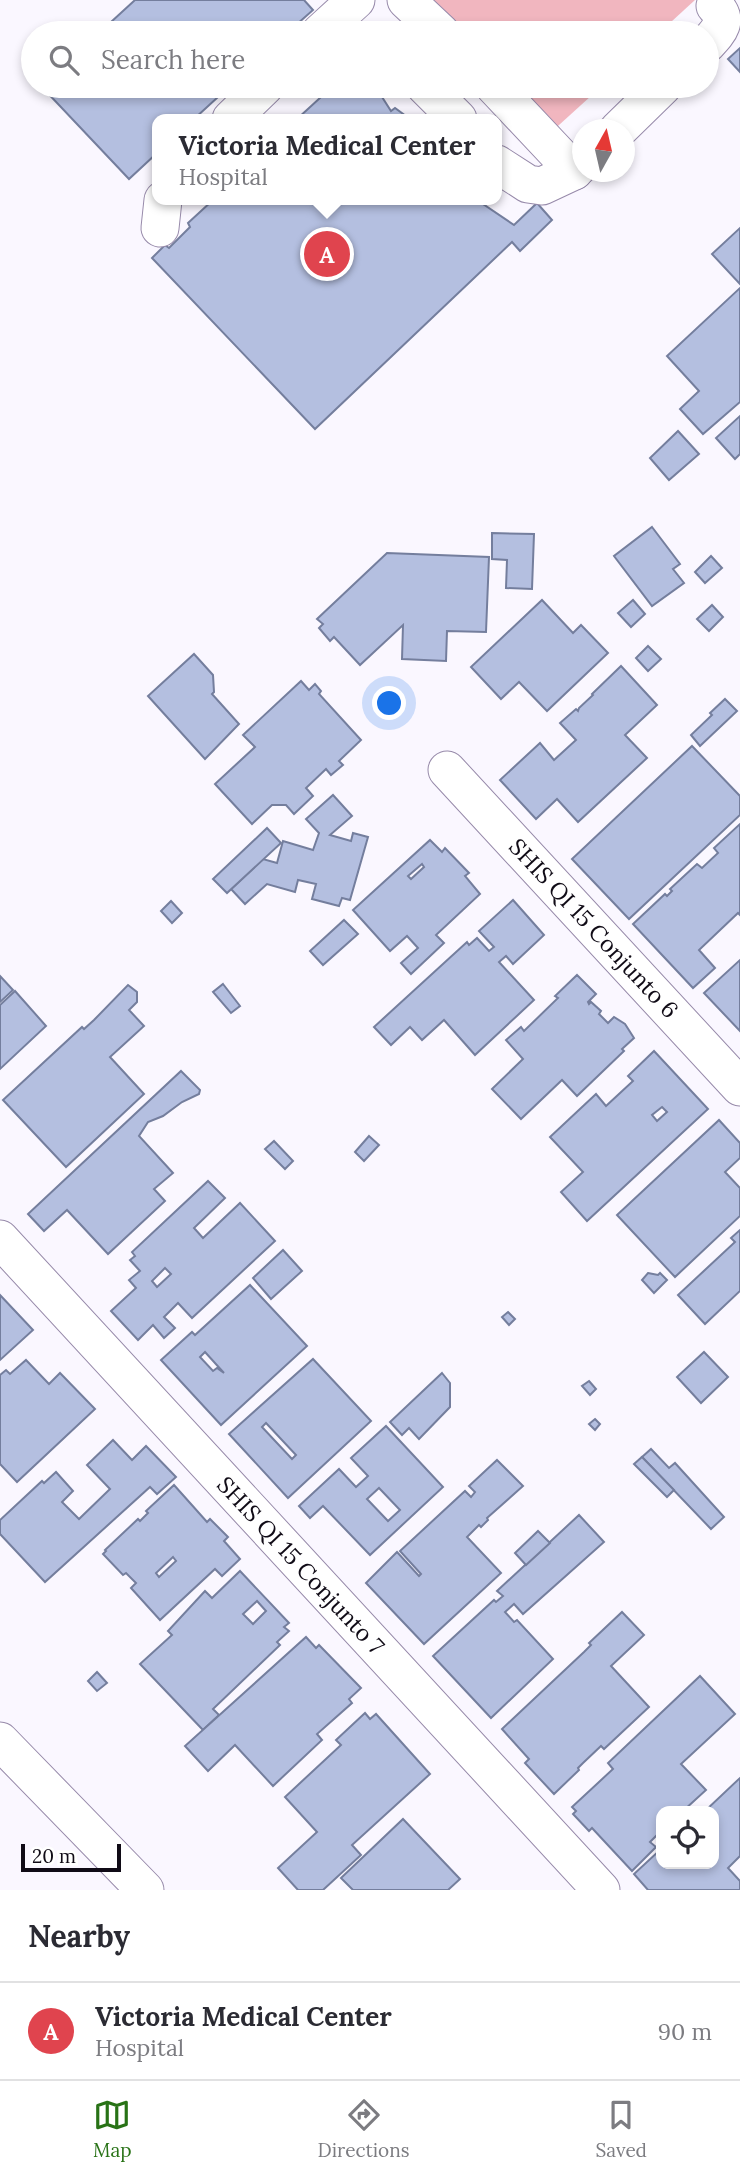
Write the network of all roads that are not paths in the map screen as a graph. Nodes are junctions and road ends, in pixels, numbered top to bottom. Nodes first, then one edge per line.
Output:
1 (356, 0) edge
2 (405, 0) edge
3 (716, 2) edge
4 (333, 21) edge
5 (402, 21) edge
6 (428, 21) edge
7 (719, 32) edge
8 (253, 98) edge
9 (437, 98) edge
10 (506, 98) edge
11 (651, 98) edge
12 (237, 114) edge
13 (453, 114) edge
14 (629, 119) edge
15 (572, 161) edge
16 (502, 167) edge
17 (572, 170) edge
18 (447, 769) dead end
19 (740, 1087) edge
20 (0, 1239) edge
21 (0, 1741) edge
22 (145, 1890) edge
23 (601, 1890) edge

1 - 4 street
2 - 5 street
2 - 6 street
3 - 7 street
8 - 12 street
9 - 13 street
10 - 15 street
11 - 14 street
16 - 17 street
18 - 19 street, SHIS QI 15 Conjunto 6
20 - 23 street, SHIS QI 15 Conjunto 7
21 - 22 street

